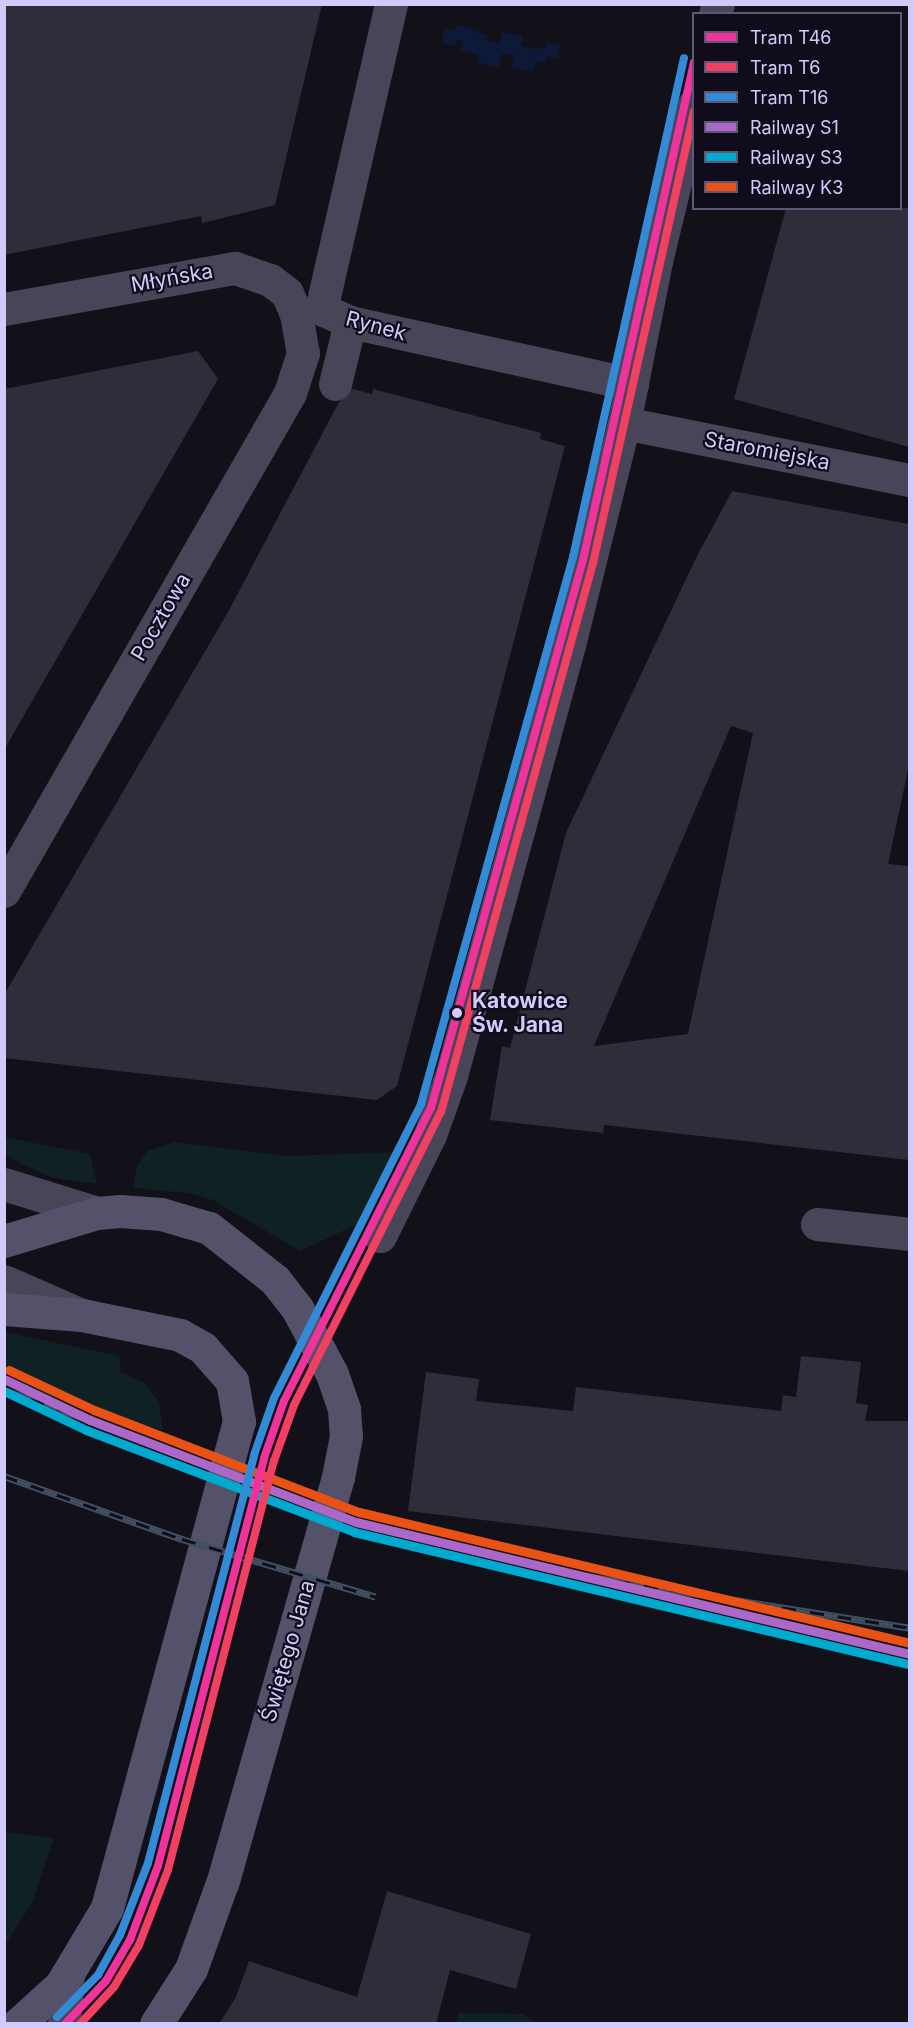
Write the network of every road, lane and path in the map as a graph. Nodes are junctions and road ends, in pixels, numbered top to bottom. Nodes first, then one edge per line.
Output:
1 (391, 4) edge
2 (692, 110) edge
3 (4, 309) edge
4 (350, 322) junction
5 (302, 346) junction
6 (632, 384) junction
7 (624, 423) junction
8 (909, 480) edge
9 (4, 891) edge
10 (9, 1184) edge
11 (97, 1213) junction
12 (817, 1224) dead end
13 (909, 1234) edge
14 (380, 1236) dead end
15 (4, 1241) edge
16 (4, 1281) edge
17 (4, 1309) edge
18 (82, 1316) junction
19 (68, 1973) junction
20 (18, 2024) edge
21 (64, 2024) edge
22 (156, 2024) edge

1 - 4 street, Rynek
2 - 6 street
3 - 5 street, Młyńska
4 - 5 street
4 - 6 street, Rynek
5 - 9 street, Pocztowa
6 - 7 street
7 - 8 street, Staromiejska
7 - 14 street
10 - 11 street
11 - 15 street, Świętego Jana
11 - 22 street, Świętego Jana
12 - 13 street
16 - 18 street
17 - 18 street
18 - 19 street
19 - 20 street
19 - 21 street

